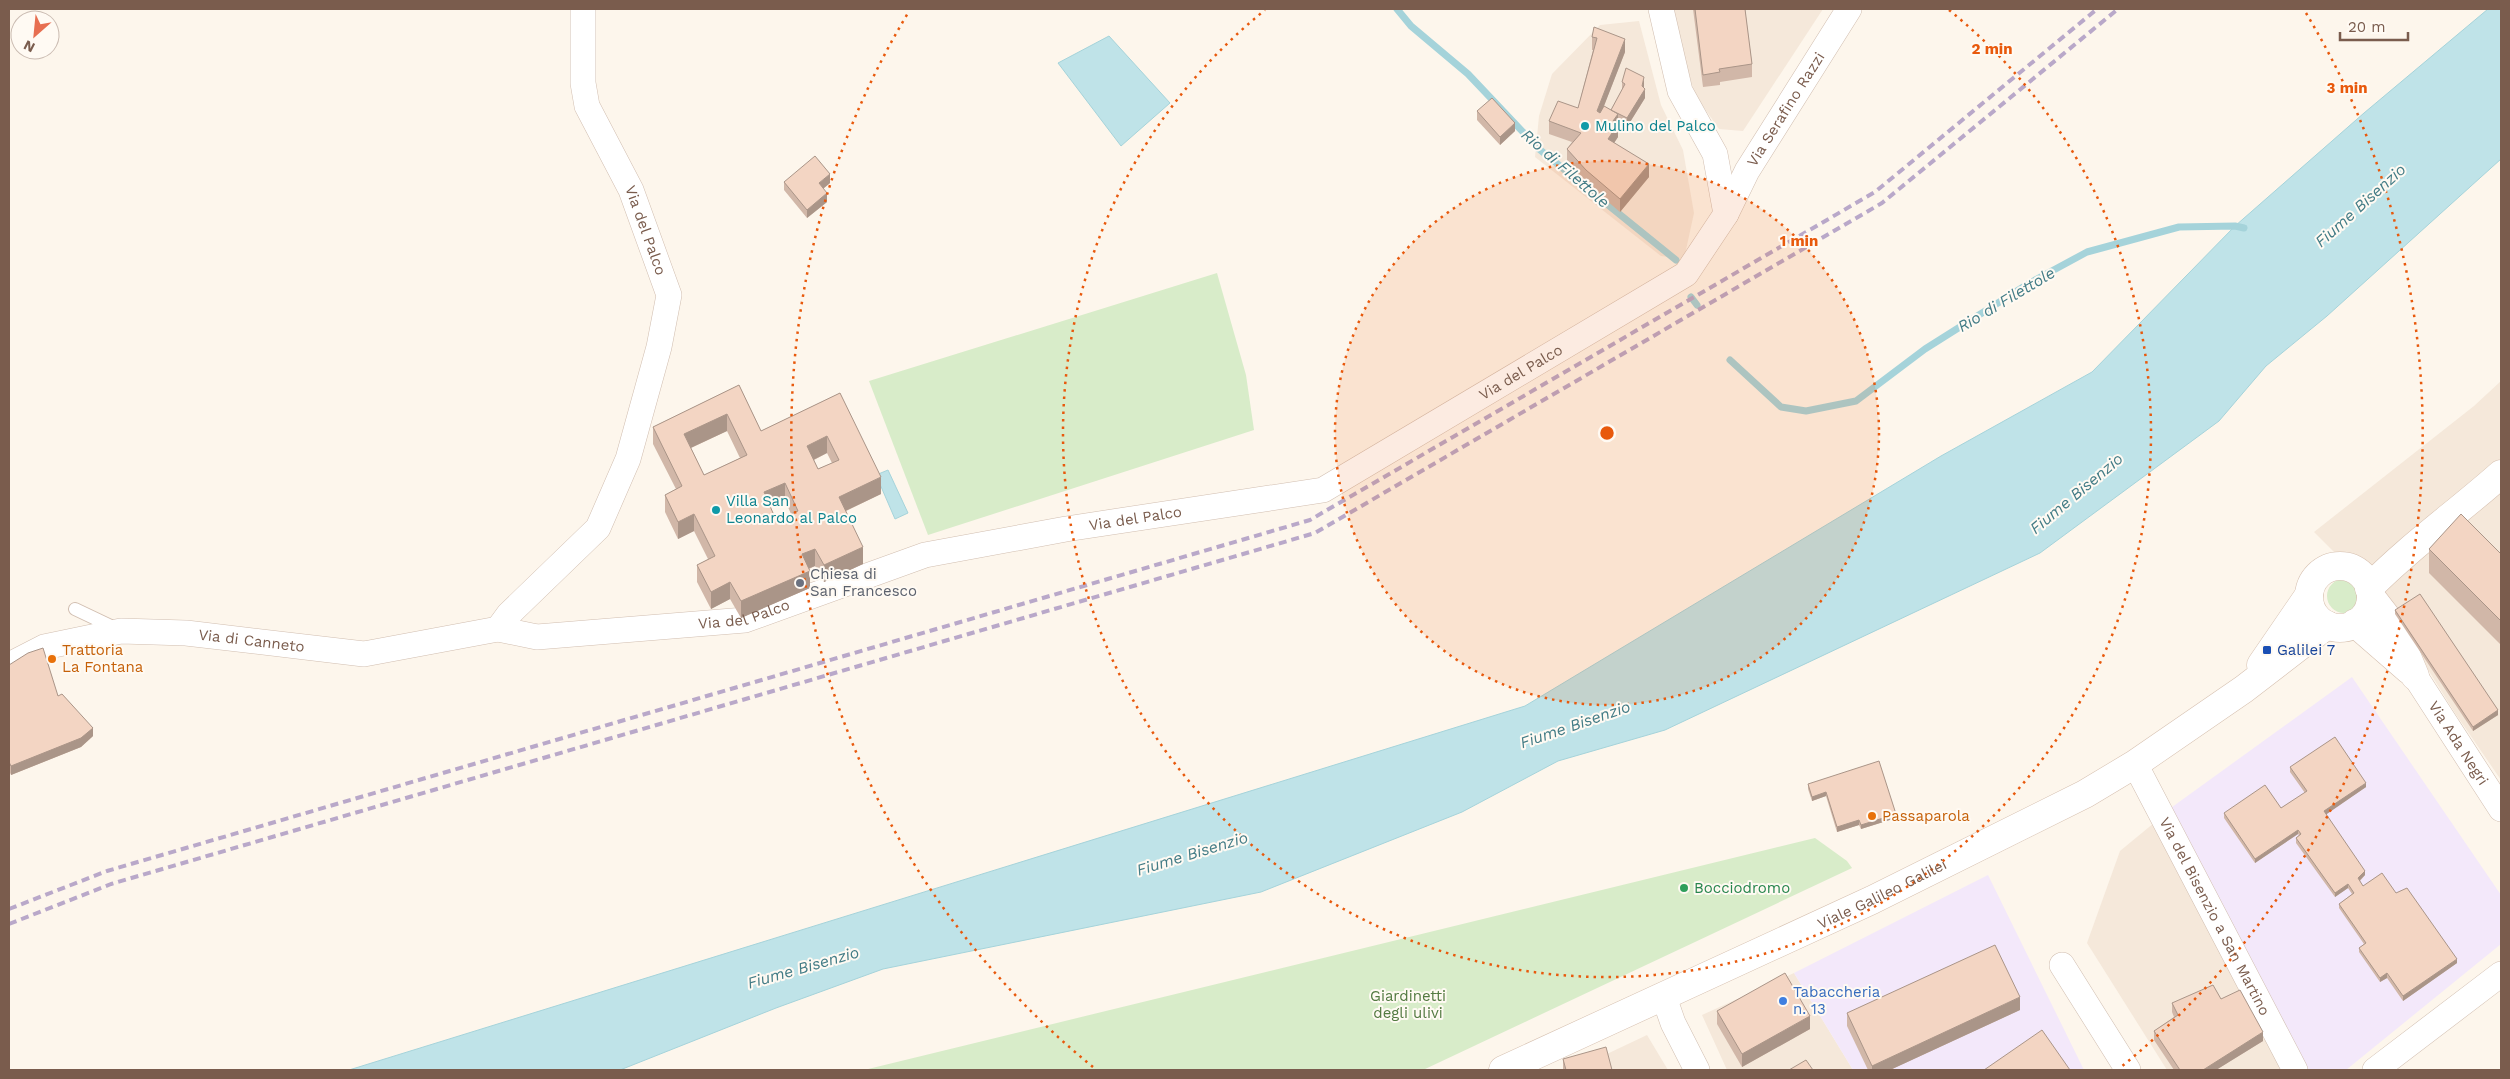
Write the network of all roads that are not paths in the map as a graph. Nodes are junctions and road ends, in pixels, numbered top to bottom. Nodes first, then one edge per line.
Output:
1 (583, 9) edge
2 (1661, 9) edge
3 (1850, 9) edge
4 (1715, 154) junction
5 (1747, 171) junction
6 (1726, 214) junction
7 (2501, 474) edge
8 (2364, 584) junction
9 (2309, 595) junction
10 (75, 609) dead end
11 (2356, 623) junction
12 (2327, 624) junction
13 (498, 629) junction
14 (121, 631) junction
15 (9, 665) edge
16 (2415, 676) junction
17 (2244, 689) junction
18 (2135, 764) junction
19 (2501, 809) edge
20 (2062, 965) dead end
21 (2501, 974) edge
22 (1664, 996) junction
23 (1503, 1070) edge
24 (1697, 1070) edge
25 (2128, 1070) edge
26 (2295, 1070) edge
27 (2375, 1070) edge

1 - 13 street, Via del Palco
2 - 4 street
3 - 5 street, Via Serafino Razzi
4 - 5 street
4 - 6 street
5 - 6 street, Via Serafino Razzi
6 - 13 street, Via del Palco
7 - 8 main road, Viale Galileo Galilei
8 - 9 main road, Viale Galileo Galilei
8 - 11 main road
8 - 16 main road
9 - 12 main road
9 - 17 main road, Viale Galileo Galilei
10 - 14 lane
11 - 12 main road
11 - 16 main road
12 - 17 main road, Viale Galileo Galilei
13 - 14 street, Via di Canneto
14 - 15 street, Via di Canneto
16 - 19 street, Via Ada Negri
17 - 18 main road, Viale Galileo Galilei
18 - 22 main road, Viale Galileo Galilei
18 - 26 street, Via del Bisenzio a San Martino
20 - 25 street
21 - 27 street
22 - 23 main road, Viale Galileo Galilei
22 - 24 street

